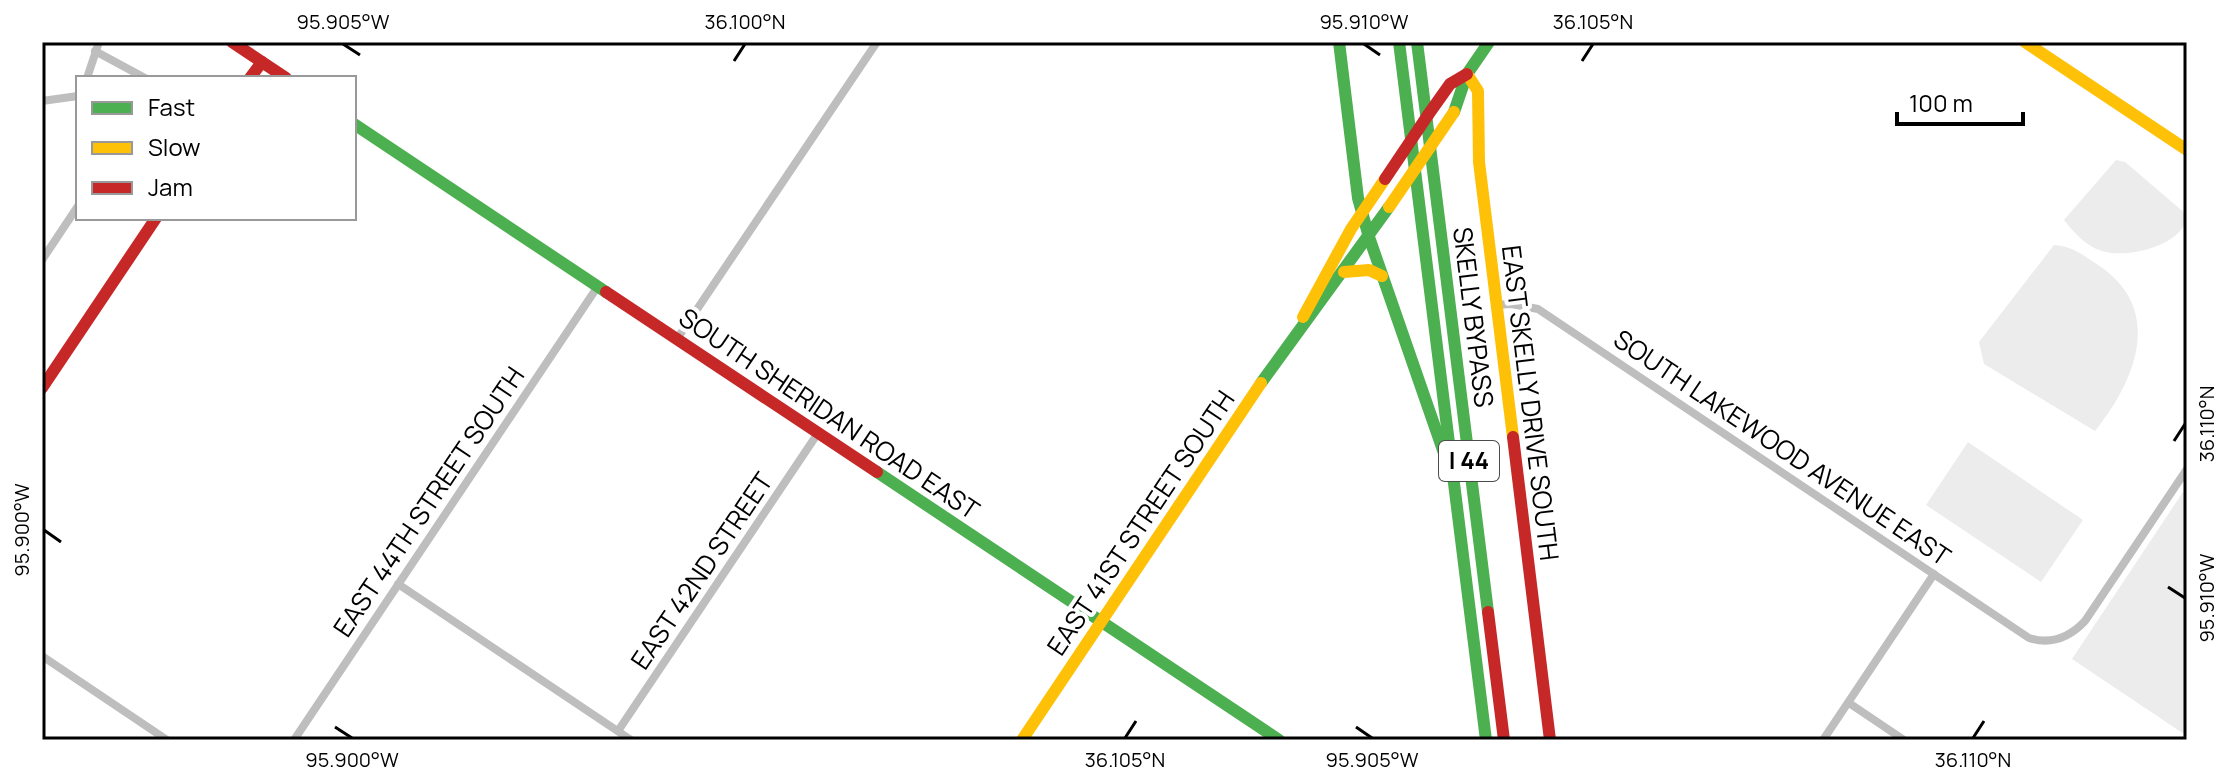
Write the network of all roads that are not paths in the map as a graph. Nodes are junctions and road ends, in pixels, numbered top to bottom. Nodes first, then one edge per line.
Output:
1 (232, 42) edge
2 (877, 42) edge
3 (1339, 42) edge
4 (1399, 42) edge
5 (1417, 42) edge
6 (1489, 42) edge
7 (2025, 42) edge
8 (97, 46) edge
9 (262, 62) junction
10 (1467, 74) junction
11 (88, 76) edge
12 (142, 76) edge
13 (252, 76) edge
14 (283, 76) edge
15 (76, 96) edge
16 (42, 101) edge
17 (356, 125) edge
18 (2187, 150) edge
19 (76, 209) edge
20 (1363, 212) junction
21 (155, 220) edge
22 (1369, 237) junction
23 (42, 260) edge
24 (1344, 272) junction
25 (1382, 276) junction
26 (598, 286) junction
27 (1496, 305) junction
28 (1296, 331) junction
29 (677, 339) junction
30 (42, 388) edge
31 (818, 433) junction
32 (2187, 469) edge
33 (1454, 481) junction
34 (1934, 574) junction
35 (398, 584) junction
36 (1102, 622) junction
37 (42, 656) edge
38 (1849, 703) junction
39 (618, 731) junction
40 (167, 740) edge
41 (294, 740) edge
42 (631, 740) edge
43 (1022, 740) edge
44 (1279, 740) edge
45 (1486, 740) edge
46 (1504, 740) edge
47 (1550, 740) edge
48 (1823, 740) edge
49 (1904, 740) edge

1 - 9 main road
2 - 29 street
3 - 20 main road
4 - 33 main road, SKELLY BYPASS / I 44
5 - 46 main road, SKELLY BYPASS / I 44
6 - 10 main road, EAST 41ST STREET SOUTH
7 - 18 main road
8 - 11 street
8 - 12 street
9 - 13 main road
9 - 14 main road
10 - 20 main road, EAST 41ST STREET SOUTH, bridge
10 - 22 main road, EAST 41ST STREET SOUTH, bridge
10 - 27 main road, EAST SKELLY DRIVE SOUTH
15 - 16 street
17 - 26 main road, SOUTH SHERIDAN ROAD EAST
19 - 23 street
20 - 22 main road
20 - 28 main road, EAST 41ST STREET SOUTH
21 - 30 main road
22 - 24 main road, EAST 41ST STREET SOUTH
22 - 25 main road
24 - 25 main road
24 - 28 main road, EAST 41ST STREET SOUTH
25 - 33 main road
26 - 29 main road, SOUTH SHERIDAN ROAD EAST
26 - 35 street, EAST 44TH STREET SOUTH
27 - 34 street, SOUTH LAKEWOOD AVENUE EAST
27 - 47 main road, EAST SKELLY DRIVE SOUTH
28 - 36 main road, EAST 41ST STREET SOUTH
29 - 31 main road, SOUTH SHERIDAN ROAD EAST
31 - 36 main road, SOUTH SHERIDAN ROAD EAST
31 - 39 street, EAST 42ND STREET
32 - 34 street, SOUTH LAKEWOOD AVENUE EAST
33 - 45 main road, SKELLY BYPASS / I 44
34 - 38 street
35 - 39 street
35 - 41 street, EAST 44TH STREET SOUTH
36 - 43 main road, EAST 41ST STREET SOUTH
36 - 44 main road, SOUTH SHERIDAN ROAD EAST
37 - 40 street
38 - 48 street
38 - 49 street
39 - 42 street

